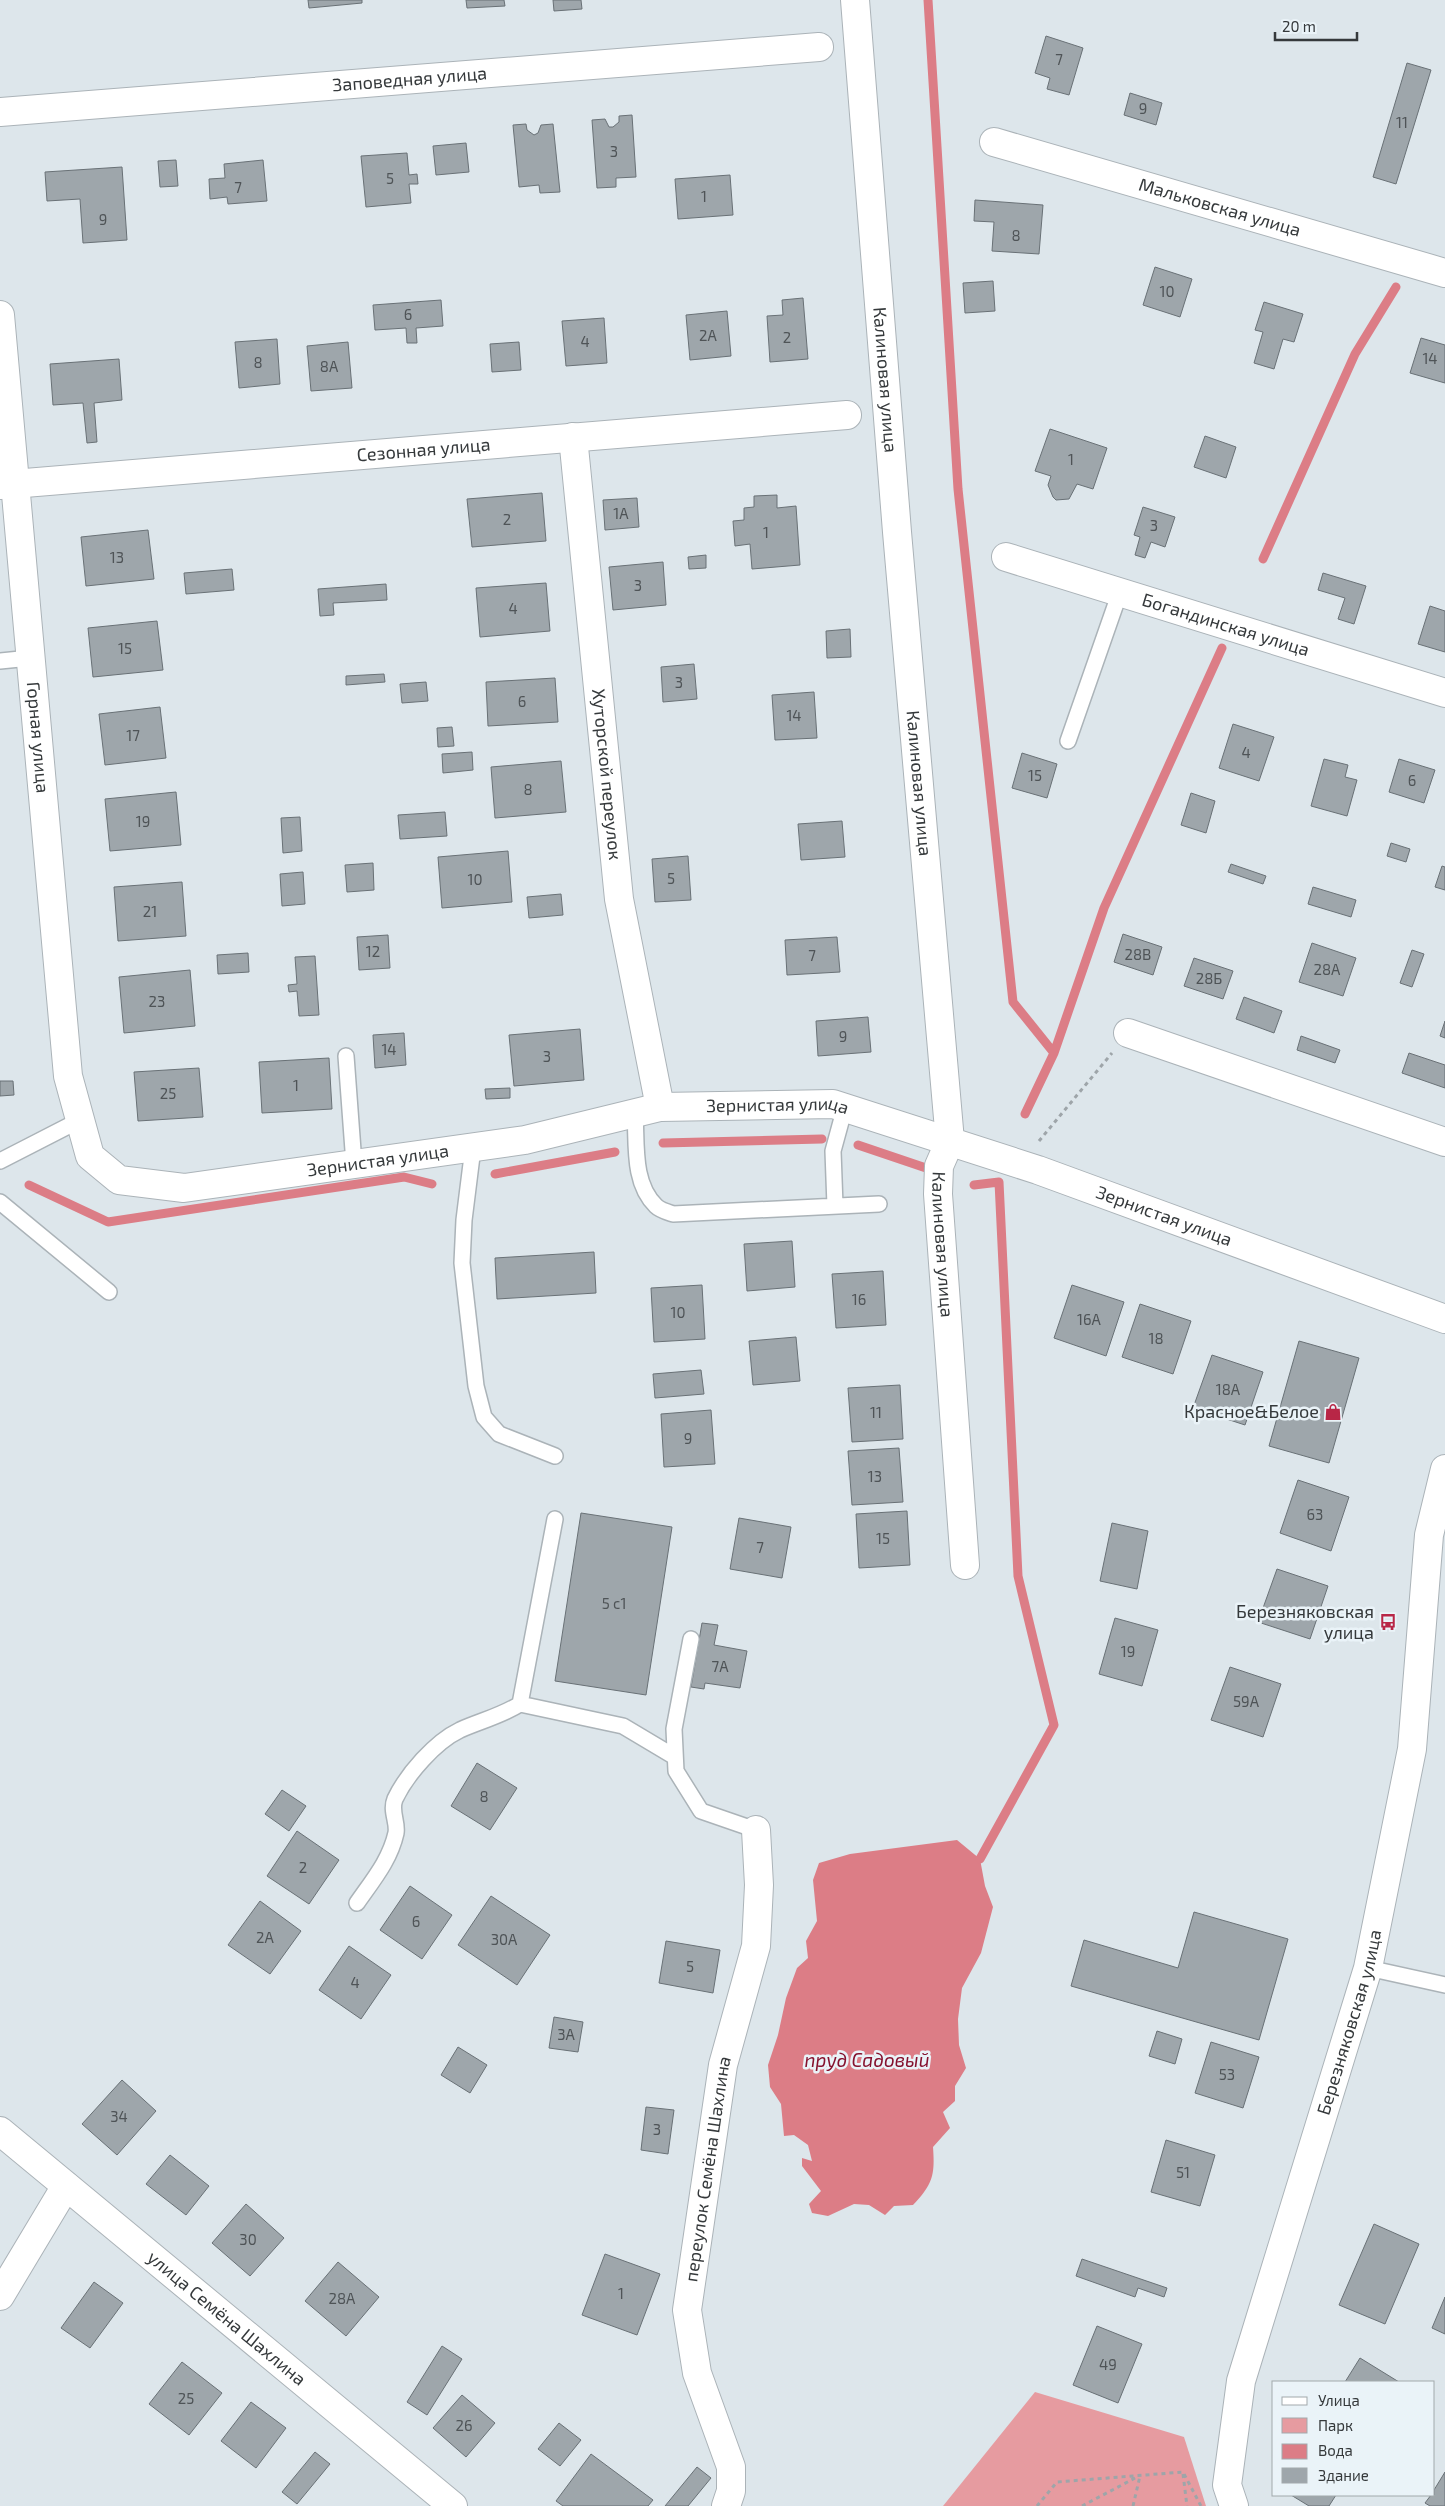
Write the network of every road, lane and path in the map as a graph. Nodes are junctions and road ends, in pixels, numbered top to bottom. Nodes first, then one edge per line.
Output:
1 (855, 0) edge
2 (819, 47) dead end
3 (0, 112) edge
4 (994, 142) dead end
5 (1445, 273) edge
6 (0, 315) edge
7 (847, 416) dead end
8 (573, 437) junction
9 (7, 484) edge
10 (1006, 557) dead end
11 (1120, 592) junction
12 (30, 658) junction
13 (0, 661) edge
14 (1445, 693) edge
15 (1068, 741) dead end
16 (1128, 1033) joint
17 (346, 1056) dead end
18 (845, 1107) junction
19 (647, 1110) junction
20 (80, 1120) junction
21 (950, 1141) junction
22 (1445, 1142) edge
23 (473, 1148) junction
24 (90, 1156) joint
25 (0, 1161) edge
26 (354, 1164) junction
27 (1021, 1164) junction
28 (0, 1202) edge
29 (880, 1204) dead end
30 (835, 1206) junction
31 (108, 1292) dead end
32 (1445, 1319) edge
33 (556, 1456) dead end
34 (1445, 1469) edge
35 (555, 1519) dead end
36 (965, 1565) dead end
37 (691, 1639) dead end
38 (520, 1704) junction
39 (675, 1757) junction
40 (756, 1830) joint
41 (357, 1903) dead end
42 (1368, 1968) junction
43 (1445, 1985) edge
44 (0, 2131) edge
45 (66, 2186) junction
46 (0, 2296) edge
47 (1183, 2472) junction
48 (1140, 2476) junction
49 (453, 2506) edge
50 (726, 2506) edge
51 (1037, 2506) edge
52 (1082, 2506) edge
53 (1133, 2506) edge
54 (1187, 2506) edge
55 (1201, 2506) edge
56 (1234, 2506) edge

1 - 21 street, Калиновая улица
2 - 3 street, Заповедная улица
4 - 5 street, Мальковская улица
6 - 9 street, Горная улица
7 - 8 street, Сезонная улица
8 - 9 street, Сезонная улица
8 - 19 street, Хуторской переулок
9 - 12 street, Горная улица
10 - 11 street, Богандинская улица
11 - 14 street, Богандинская улица
11 - 15 lane
12 - 13 lane
12 - 20 street, Горная улица
16 - 22 street
16 - 27 path
17 - 26 lane
18 - 19 street, Зернистая улица
18 - 21 street, Зернистая улица
18 - 30 lane
19 - 23 street, Зернистая улица
19 - 30 lane
20 - 24 street, Горная улица
20 - 25 lane
21 - 27 street, Зернистая улица
21 - 36 street, Калиновая улица
23 - 26 street, Зернистая улица
23 - 33 lane
24 - 26 street, Зернистая улица
27 - 32 street, Зернистая улица
28 - 31 lane
29 - 30 lane
34 - 42 street, Березняковская улица
35 - 38 lane
37 - 39 lane
38 - 39 lane
38 - 41 lane
39 - 40 lane
40 - 50 street, переулок Семёна Шахлина
42 - 43 lane
42 - 56 street, Березняковская улица
44 - 45 street, улица Семёна Шахлина
45 - 46 street
45 - 49 street, улица Семёна Шахлина
47 - 48 path
47 - 54 path
47 - 55 path
48 - 51 path
48 - 52 path
48 - 53 path

